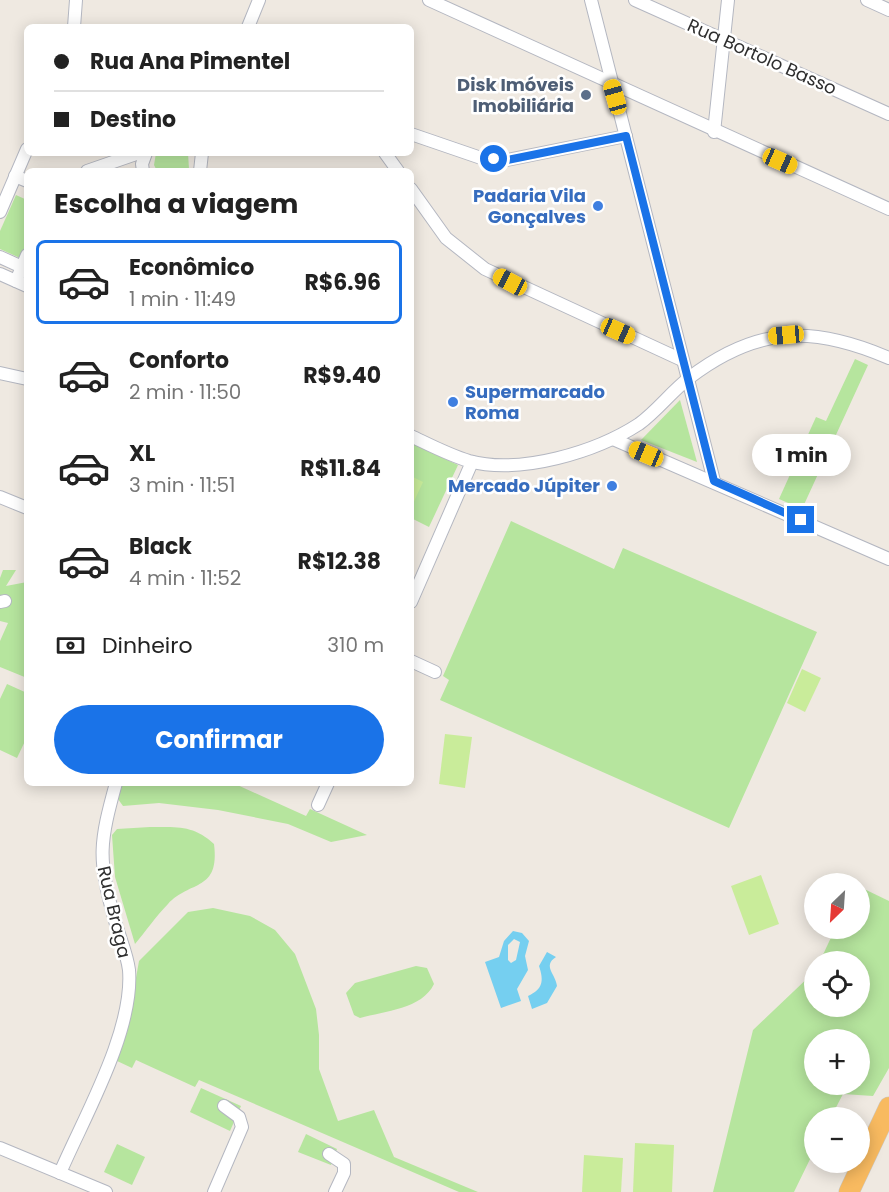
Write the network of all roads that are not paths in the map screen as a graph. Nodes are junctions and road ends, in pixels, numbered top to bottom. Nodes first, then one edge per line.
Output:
1 (76, 0) edge
2 (259, 0) edge
3 (429, 0) edge
4 (591, 0) edge
5 (635, 0) edge
6 (728, 0) edge
7 (867, 0) edge
8 (889, 10) edge
9 (74, 24) edge
10 (249, 24) edge
11 (724, 41) junction
12 (611, 82) junction
13 (889, 114) edge
14 (714, 132) junction
15 (414, 135) edge
16 (626, 136) junction
17 (24, 156) edge
18 (131, 156) edge
19 (96, 168) edge
20 (15, 176) junction
21 (24, 180) edge
22 (414, 193) edge
23 (889, 209) edge
24 (0, 212) edge
25 (0, 256) edge
26 (24, 261) edge
27 (0, 274) edge
28 (22, 283) edge
29 (889, 358) edge
30 (682, 360) junction
31 (0, 373) edge
32 (24, 379) edge
33 (687, 379) junction
34 (414, 436) edge
35 (613, 439) junction
36 (472, 462) junction
37 (714, 481) junction
38 (0, 497) edge
39 (24, 507) edge
40 (889, 559) edge
41 (414, 595) edge
42 (414, 662) edge
43 (435, 672) dead end
44 (115, 786) edge
45 (327, 786) edge
46 (318, 805) dead end
47 (224, 1106) dead end
48 (889, 1107) edge
49 (0, 1148) edge
50 (329, 1154) dead end
51 (60, 1173) junction
52 (106, 1192) edge
53 (214, 1192) edge
54 (335, 1192) edge
55 (849, 1192) edge

1 - 9 street
2 - 10 street
3 - 12 street
4 - 12 street
5 - 11 street, Rua Bortolo Basso
6 - 11 street
7 - 8 street
11 - 13 street, Rua Bortolo Basso
11 - 14 street
12 - 14 street
12 - 16 street
14 - 23 street
15 - 16 street
16 - 30 street
17 - 20 street
18 - 19 street
20 - 21 street
20 - 24 street
22 - 30 street
25 - 26 street
27 - 28 street
29 - 33 street
30 - 33 street
31 - 32 street
33 - 35 street
33 - 37 street
34 - 36 street
35 - 36 street
35 - 37 street
36 - 41 street
37 - 40 street
38 - 39 street
42 - 43 street
44 - 51 street, Rua Braga
45 - 46 street
47 - 53 street
48 - 55 highway
49 - 51 street
50 - 54 street
51 - 52 street

